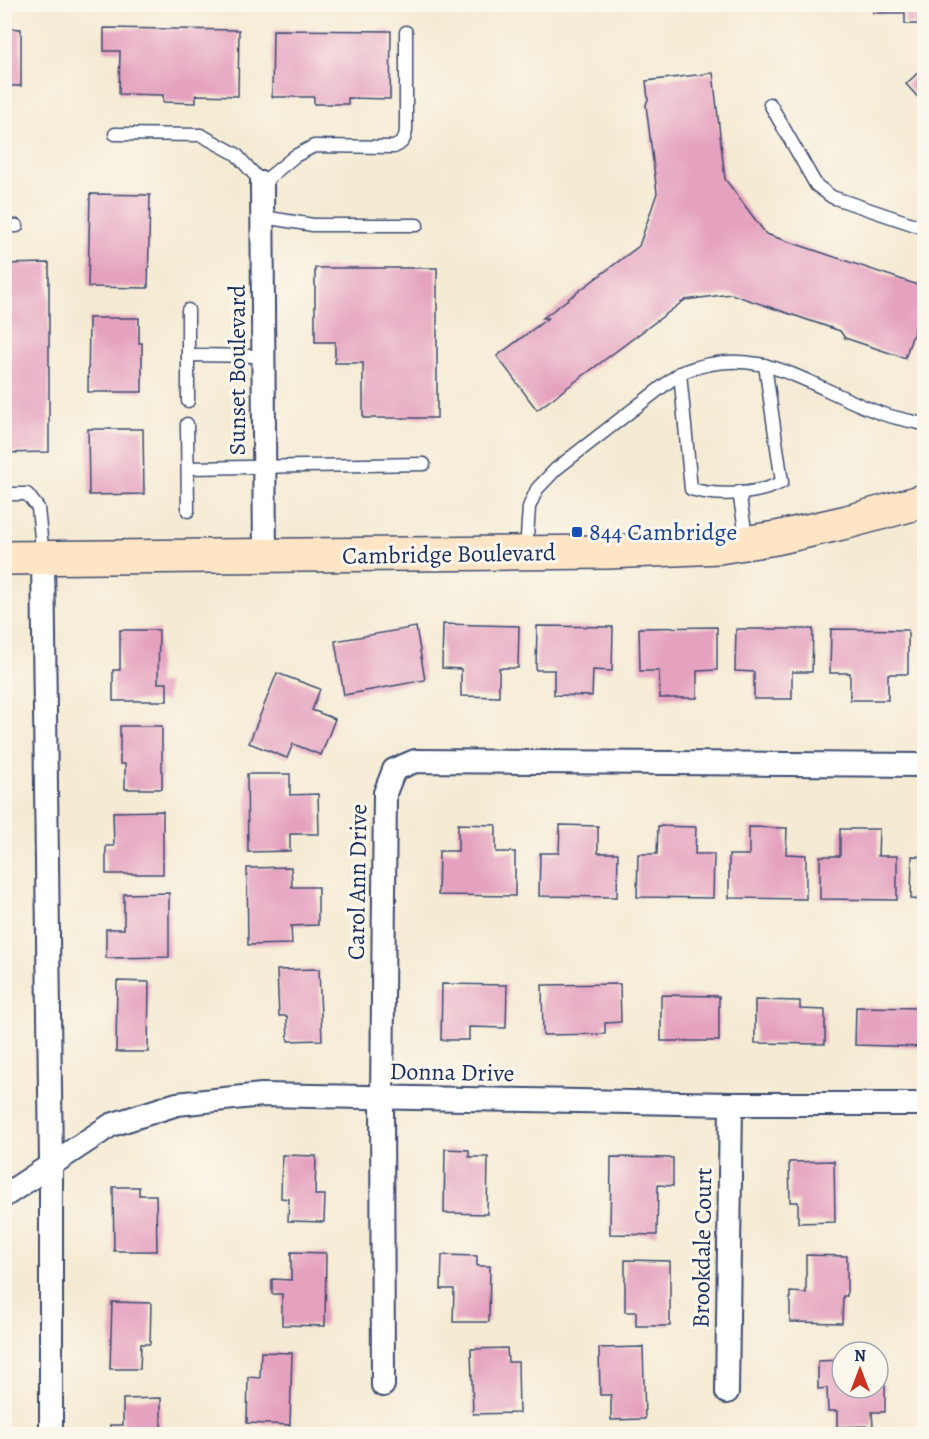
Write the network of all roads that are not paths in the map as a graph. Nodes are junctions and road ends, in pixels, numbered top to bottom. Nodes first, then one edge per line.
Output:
1 (406, 32) dead end
2 (770, 104) dead end
3 (115, 134) dead end
4 (262, 183) junction
5 (263, 217) junction
6 (417, 225) dead end
7 (924, 228) edge
8 (188, 310) dead end
9 (188, 355) junction
10 (264, 356) junction
11 (765, 365) junction
12 (680, 374) junction
13 (188, 401) dead end
14 (188, 424) dead end
15 (924, 424) edge
16 (423, 464) dead end
17 (264, 466) junction
18 (188, 468) junction
19 (739, 492) junction
20 (4, 494) edge
21 (924, 501) edge
22 (188, 511) dead end
23 (747, 543) junction
24 (526, 553) junction
25 (265, 556) junction
26 (4, 558) edge
27 (44, 559) junction
28 (924, 765) edge
29 (382, 1098) junction
30 (731, 1104) junction
31 (924, 1104) edge
32 (51, 1164) junction
33 (4, 1196) edge
34 (383, 1384) dead end
35 (727, 1392) dead end
36 (51, 1434) edge

1 - 4 lane
2 - 7 lane
3 - 4 lane
4 - 5 street, Sunset Boulevard
5 - 6 lane
5 - 10 street, Sunset Boulevard
8 - 9 lane
9 - 10 lane
9 - 13 lane
10 - 17 street, Sunset Boulevard
11 - 12 lane
11 - 15 lane
11 - 19 lane
12 - 19 lane
12 - 24 lane
14 - 18 lane
16 - 17 lane
17 - 18 lane
17 - 25 street, Sunset Boulevard
18 - 22 lane
19 - 23 lane
20 - 27 lane
21 - 23 street, Cambridge Boulevard
23 - 24 street, Cambridge Boulevard
24 - 25 street, Cambridge Boulevard
25 - 27 street, Cambridge Boulevard
26 - 27 street, Cambridge Boulevard
27 - 32 street
28 - 29 street, Carol Ann Drive
29 - 30 street, Donna Drive
29 - 32 street, Donna Drive
29 - 34 street, Carol Ann Drive
30 - 31 street, Donna Drive
30 - 35 street, Brookdale Court
32 - 33 street, Donna Drive
32 - 36 street

